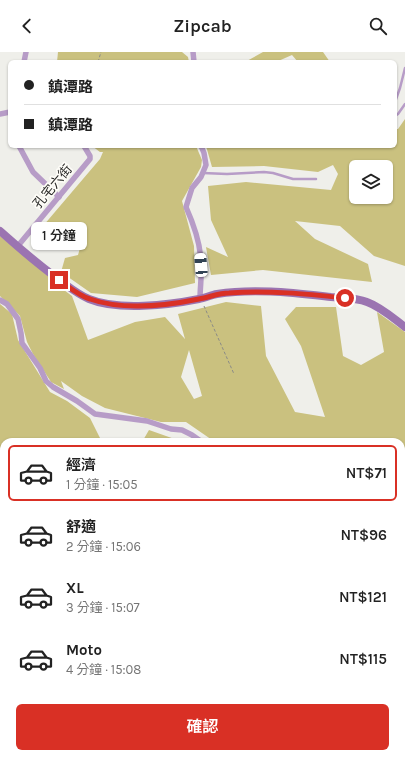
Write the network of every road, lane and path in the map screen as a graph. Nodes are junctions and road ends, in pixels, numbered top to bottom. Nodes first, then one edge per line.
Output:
1 (405, 68) edge
2 (397, 96) edge
3 (405, 104) edge
4 (397, 115) edge
5 (20, 148) edge
6 (85, 148) edge
7 (202, 148) edge
8 (202, 173) junction
9 (316, 179) dead end
10 (59, 197) junction
11 (0, 231) edge
12 (17, 247) junction
13 (200, 299) junction
14 (0, 300) edge
15 (405, 327) edge
16 (234, 374) dead end
17 (196, 438) edge

1 - 2 lane
3 - 4 lane
5 - 10 street
6 - 10 street, 孔宅六街
7 - 8 street
8 - 9 lane
8 - 13 street
10 - 12 street, 孔宅六街
11 - 12 street
12 - 13 street
13 - 15 street
13 - 16 path
14 - 17 street

